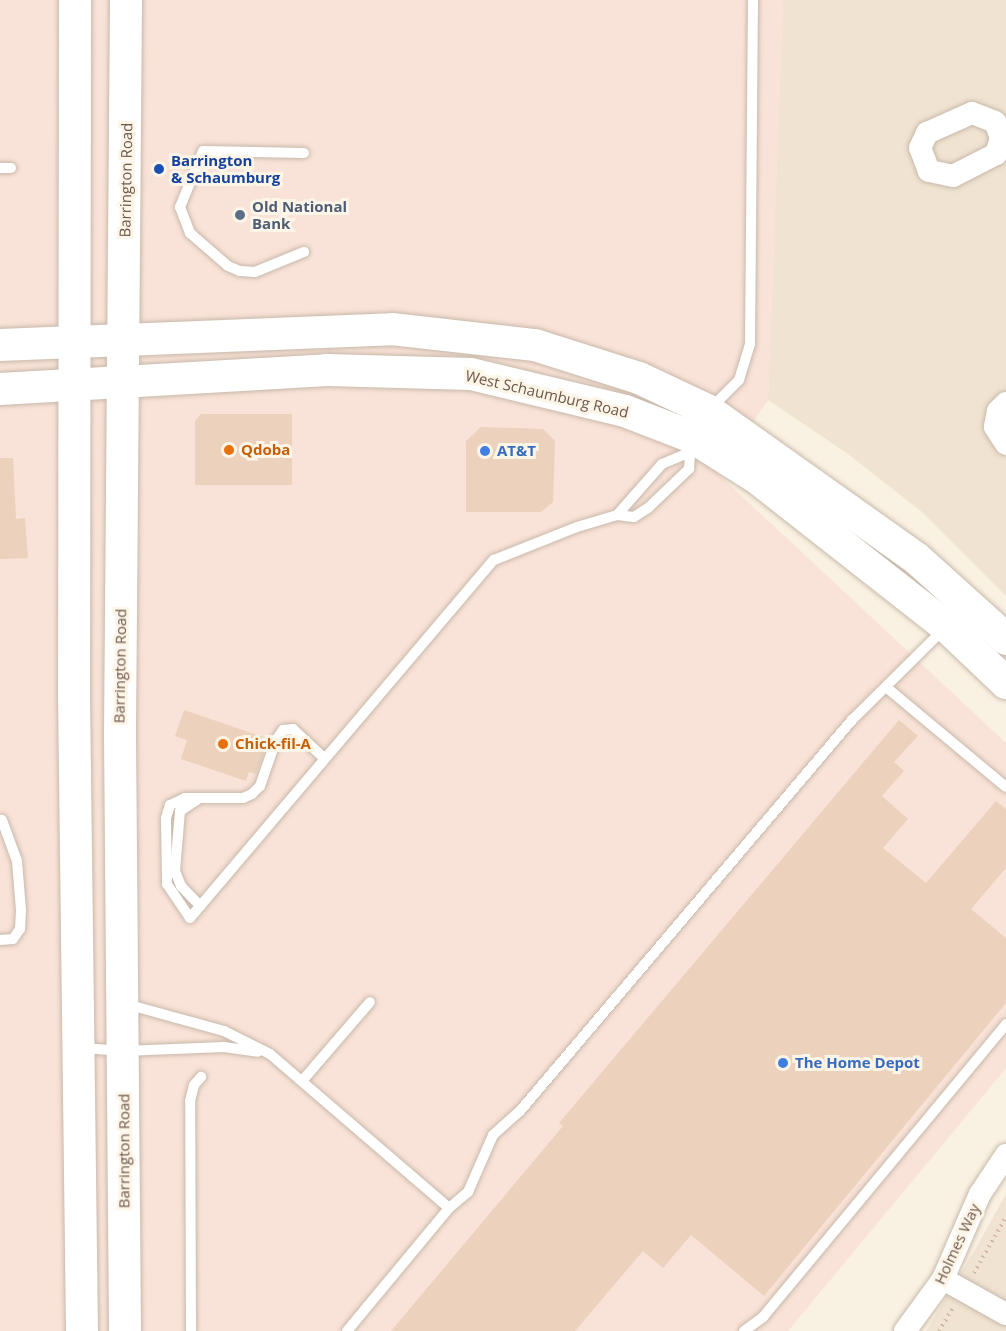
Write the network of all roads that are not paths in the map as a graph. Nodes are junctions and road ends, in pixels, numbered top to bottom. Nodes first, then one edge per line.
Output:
1 (75, 0) edge
2 (126, 0) edge
3 (753, 0) edge
4 (304, 153) dead end
5 (304, 252) dead end
6 (124, 339) junction
7 (74, 342) junction
8 (0, 345) edge
9 (123, 383) junction
10 (74, 385) junction
11 (0, 389) edge
12 (1006, 403) edge
13 (698, 430) junction
14 (1006, 444) edge
15 (617, 515) junction
16 (946, 626) junction
17 (1006, 639) edge
18 (1006, 682) edge
19 (886, 687) junction
20 (324, 758) junction
21 (1006, 787) edge
22 (199, 798) junction
23 (2, 819) dead end
24 (200, 906) junction
25 (0, 940) edge
26 (370, 1002) dead end
27 (124, 1004) junction
28 (1006, 1024) edge
29 (78, 1047) junction
30 (124, 1051) junction
31 (270, 1054) junction
32 (201, 1077) dead end
33 (302, 1081) junction
34 (1006, 1155) edge
35 (449, 1208) junction
36 (943, 1279) junction
37 (1006, 1314) edge
38 (82, 1331) edge
39 (125, 1331) edge
40 (191, 1331) edge
41 (347, 1331) edge
42 (744, 1331) edge
43 (905, 1331) edge

1 - 7 main road
2 - 6 main road, Barrington Road
3 - 13 lane
4 - 5 lane
6 - 7 main road, West Schaumburg Road
6 - 9 main road, Barrington Road
6 - 13 main road, West Schaumburg Road
7 - 8 main road, West Schaumburg Road
7 - 10 main road
9 - 10 main road, West Schaumburg Road
9 - 13 main road, West Schaumburg Road
9 - 27 main road, Barrington Road
10 - 11 main road, West Schaumburg Road
10 - 29 main road
12 - 14 street
13 - 15 lane
13 - 15 lane
13 - 16 main road, West Schaumburg Road
13 - 17 main road, West Schaumburg Road
15 - 20 lane
16 - 18 main road, West Schaumburg Road
16 - 19 lane
19 - 21 lane
19 - 35 lane
20 - 22 lane
20 - 24 lane
22 - 24 lane
22 - 24 lane
23 - 25 lane
26 - 33 lane
27 - 30 main road, Barrington Road
27 - 31 lane
28 - 42 lane
29 - 30 lane
29 - 38 main road
30 - 31 lane
30 - 39 main road, Barrington Road
31 - 33 lane
32 - 40 lane
33 - 35 lane
34 - 36 street, Holmes Way
35 - 41 lane
36 - 37 street
36 - 43 street, Holmes Way

